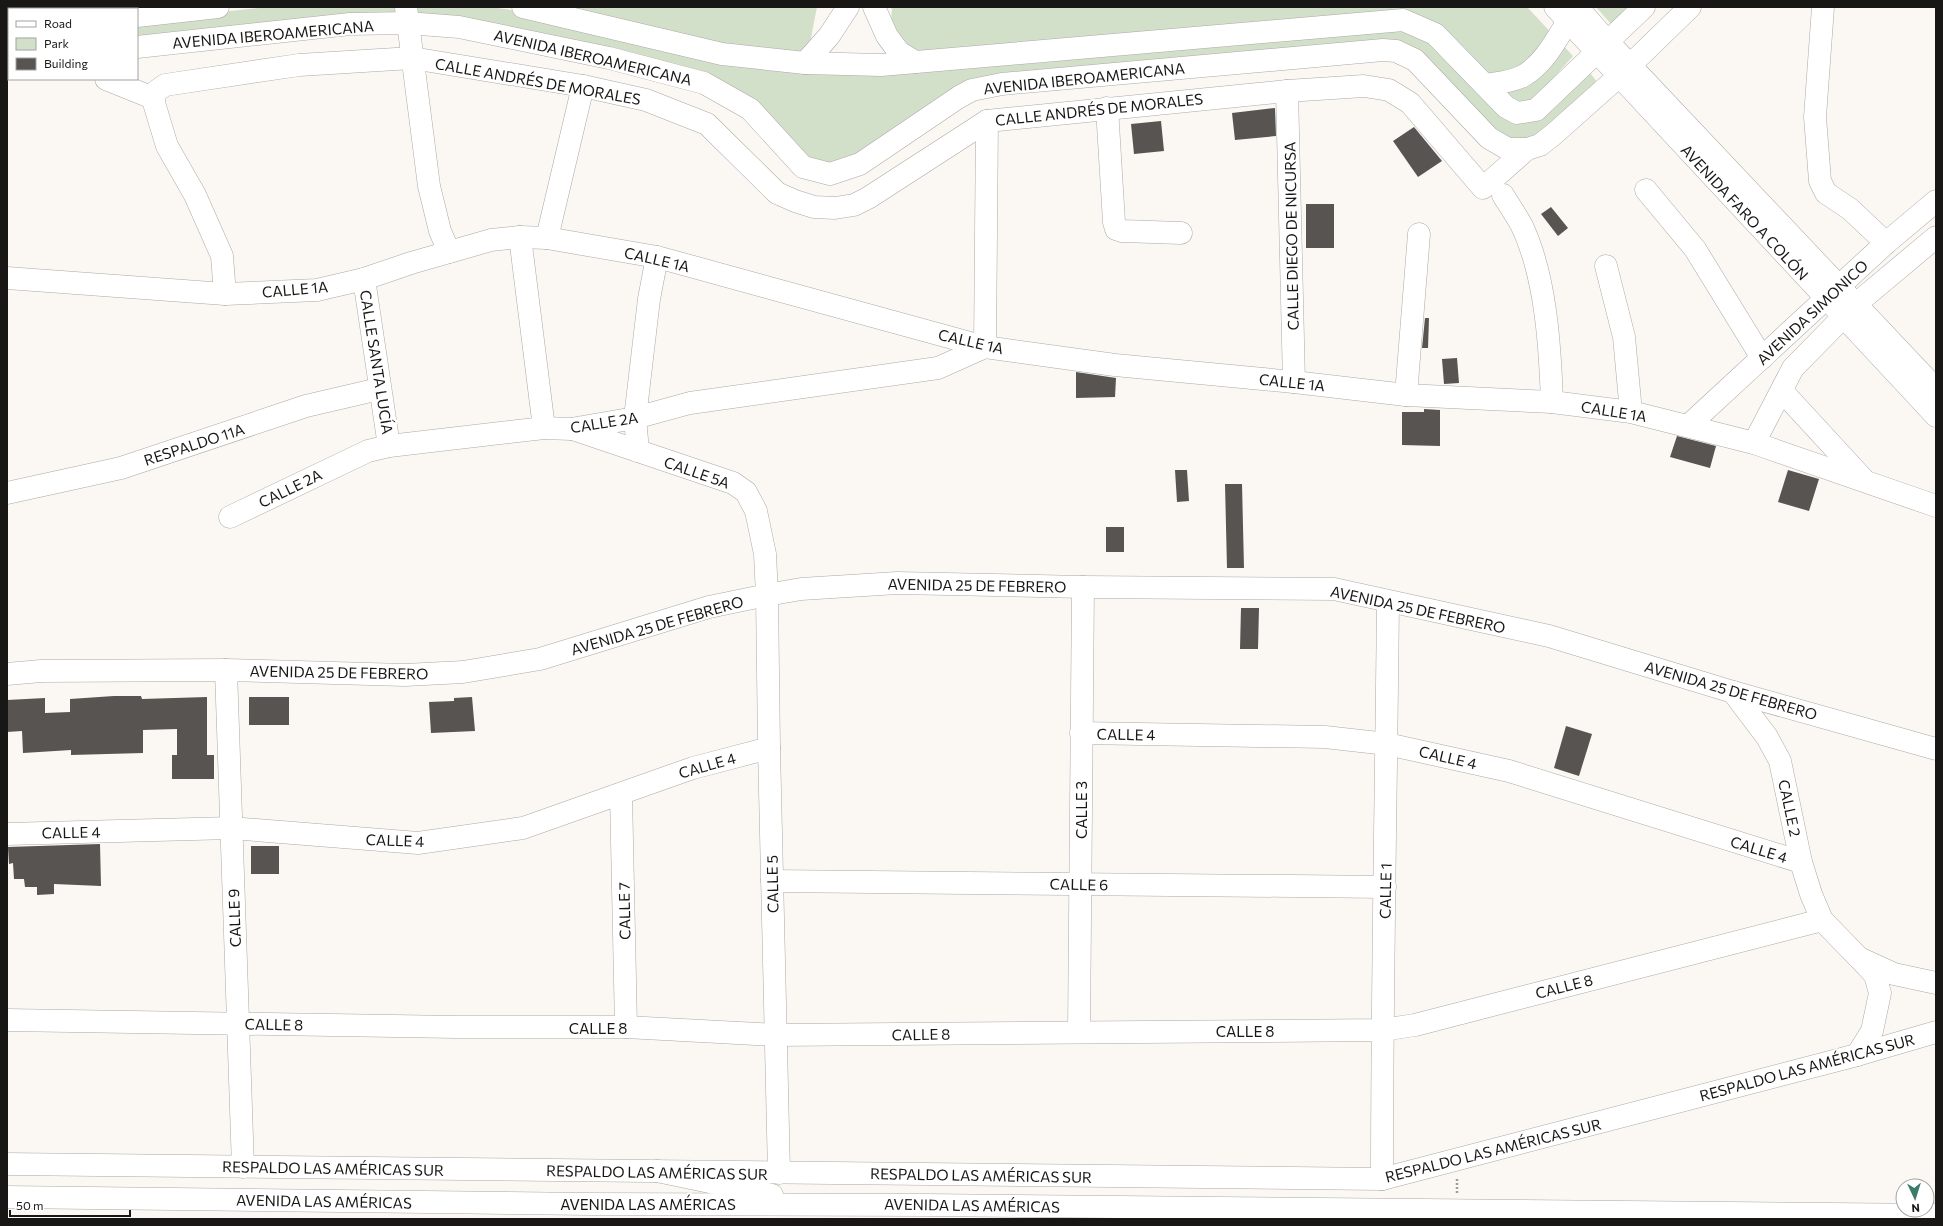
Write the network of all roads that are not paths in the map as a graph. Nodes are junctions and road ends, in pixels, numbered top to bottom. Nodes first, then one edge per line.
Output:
1 (218, 7) edge
2 (523, 7) edge
3 (848, 7) edge
4 (874, 7) edge
5 (1644, 7) edge
6 (1690, 7) edge
7 (1823, 7) edge
8 (1566, 12) edge
9 (407, 15) edge
10 (138, 16) edge
11 (138, 47) edge
12 (1602, 47) junction
13 (412, 58) junction
14 (915, 62) junction
15 (805, 63) junction
16 (1624, 71) junction
17 (108, 80) edge
18 (1485, 85) junction
19 (583, 86) junction
20 (1287, 91) junction
21 (153, 98) junction
22 (1107, 108) junction
23 (987, 121) junction
24 (1517, 149) junction
25 (1487, 186) junction
26 (1646, 190) dead end
27 (1932, 214) edge
28 (1181, 234) dead end
29 (1419, 234) dead end
30 (1936, 236) edge
31 (520, 237) junction
32 (547, 238) junction
33 (1886, 243) junction
34 (449, 252) junction
35 (657, 257) junction
36 (1606, 266) dead end
37 (7, 278) edge
38 (364, 279) junction
39 (1833, 293) junction
40 (225, 294) junction
41 (1850, 311) junction
42 (985, 347) junction
43 (1762, 358) junction
44 (1294, 382) junction
45 (379, 389) junction
46 (1936, 389) edge
47 (1782, 391) junction
48 (1406, 395) junction
49 (1552, 402) junction
50 (1631, 412) junction
51 (1936, 416) edge
52 (635, 418) junction
53 (1689, 425) junction
54 (544, 428) junction
55 (571, 429) junction
56 (1754, 443) junction
57 (389, 446) junction
58 (638, 451) junction
59 (1867, 482) junction
60 (7, 493) edge
61 (1936, 506) edge
62 (230, 517) dead end
63 (1083, 587) junction
64 (768, 595) junction
65 (1388, 602) junction
66 (226, 670) junction
67 (7, 674) edge
68 (1733, 692) junction
69 (1081, 733) junction
70 (1387, 744) junction
71 (769, 748) junction
72 (1936, 748) edge
73 (621, 794) junction
74 (231, 828) junction
75 (7, 834) edge
76 (1801, 862) junction
77 (772, 881) junction
78 (1080, 884) junction
79 (1385, 887) junction
80 (1822, 920) junction
81 (1859, 958) junction
82 (1936, 983) edge
83 (7, 1020) edge
84 (238, 1024) junction
85 (626, 1027) junction
86 (1382, 1030) junction
87 (1079, 1032) junction
88 (1936, 1032) edge
89 (776, 1035) junction
90 (1857, 1055) junction
91 (7, 1164) edge
92 (243, 1167) junction
93 (657, 1171) junction
94 (779, 1173) junction
95 (1382, 1179) junction
96 (7, 1197) edge
97 (927, 1204) junction
98 (590, 1211) edge
99 (1936, 1215) edge
100 (1716, 1216) edge

1 - 10 street, AVENIDA IBEROAMERICANA
2 - 15 street, AVENIDA IBEROAMERICANA
3 - 15 street
4 - 14 street
5 - 12 street, AVENIDA IBEROAMERICANA
6 - 16 street
7 - 33 street
8 - 12 street, AVENIDA FARO A COLÓN
8 - 18 street
9 - 11 street, AVENIDA IBEROAMERICANA
9 - 13 street
9 - 24 street, AVENIDA IBEROAMERICANA
12 - 16 street, AVENIDA FARO A COLÓN
12 - 18 street, AVENIDA IBEROAMERICANA
13 - 19 street, CALLE ANDRÉS DE MORALES
13 - 21 street, CALLE ANDRÉS DE MORALES
13 - 34 street
14 - 15 street, AVENIDA IBEROAMERICANA
14 - 18 street, AVENIDA IBEROAMERICANA
16 - 24 street
16 - 39 street, AVENIDA FARO A COLÓN
17 - 21 street
19 - 23 street, CALLE ANDRÉS DE MORALES
19 - 32 street
20 - 22 street, CALLE ANDRÉS DE MORALES
20 - 25 street, CALLE ANDRÉS DE MORALES
20 - 44 street, CALLE DIEGO DE NICURSA
21 - 40 street
22 - 23 street, CALLE ANDRÉS DE MORALES
22 - 28 street
23 - 42 street
24 - 25 street
25 - 49 street, CALLE ANDRÉS DE MORALES
26 - 43 street
27 - 33 street, AVENIDA SIMONICO
29 - 48 street
30 - 41 street, AVENIDA SIMONICO
31 - 32 street, CALLE 1A
31 - 34 street, CALLE 1A
31 - 54 street
32 - 35 street, CALLE 1A
33 - 39 street, AVENIDA SIMONICO
34 - 38 street, CALLE 1A
35 - 42 street, CALLE 1A
35 - 52 street
36 - 50 street
37 - 40 street, CALLE 1A
38 - 40 street, CALLE 1A
38 - 45 street, CALLE SANTA LUCÍA
39 - 41 street, AVENIDA FARO A COLÓN
39 - 43 street, AVENIDA SIMONICO
41 - 46 street, AVENIDA FARO A COLÓN
41 - 47 street, AVENIDA SIMONICO
41 - 51 street, AVENIDA FARO A COLÓN
42 - 44 street, CALLE 1A
42 - 52 street, CALLE 2A
43 - 53 street, AVENIDA SIMONICO
44 - 48 street, CALLE 1A
45 - 57 street, CALLE SANTA LUCÍA
45 - 60 street, RESPALDO 11A
47 - 56 street, AVENIDA SIMONICO
47 - 59 street
48 - 49 street, CALLE 1A
49 - 50 street, CALLE 1A
50 - 53 street, CALLE 1A
52 - 55 street, CALLE 2A
52 - 58 street
53 - 56 street, CALLE 1A
54 - 55 street, CALLE 2A
54 - 57 street, CALLE 2A
55 - 58 street, CALLE 5A
56 - 59 street, CALLE 1A
57 - 62 street, CALLE 2A
58 - 64 street, CALLE 5A
59 - 61 street, CALLE 1A
63 - 64 street, AVENIDA 25 DE FEBRERO
63 - 65 street, AVENIDA 25 DE FEBRERO
63 - 69 street, CALLE 3
64 - 66 street, AVENIDA 25 DE FEBRERO
64 - 71 street, CALLE 5
65 - 68 street, AVENIDA 25 DE FEBRERO
65 - 70 street, CALLE 1
66 - 67 street, AVENIDA 25 DE FEBRERO
66 - 74 street, CALLE 9
68 - 72 street, AVENIDA 25 DE FEBRERO
68 - 76 street, CALLE 2
69 - 70 street, CALLE 4
69 - 78 street, CALLE 3
70 - 76 street, CALLE 4
70 - 79 street, CALLE 1
71 - 73 street, CALLE 4
71 - 77 street, CALLE 5
73 - 74 street, CALLE 4
73 - 85 street, CALLE 7
74 - 75 street, CALLE 4
74 - 84 street, CALLE 9
76 - 80 street, CALLE 2
77 - 78 street, CALLE 6
77 - 89 street, CALLE 5
78 - 79 street, CALLE 6
78 - 87 street, CALLE 3
79 - 86 street, CALLE 1
80 - 81 street, CALLE 2
80 - 86 street, CALLE 8
81 - 82 street, CALLE 2
81 - 90 street
83 - 84 street, CALLE 8
84 - 85 street, CALLE 8
84 - 92 street, CALLE 9
85 - 89 street, CALLE 8
86 - 87 street, CALLE 8
86 - 95 street, CALLE 1
87 - 89 street, CALLE 8
88 - 90 street, RESPALDO LAS AMÉRICAS SUR
89 - 94 street, CALLE 5
90 - 95 street, RESPALDO LAS AMÉRICAS SUR
91 - 92 street, RESPALDO LAS AMÉRICAS SUR
92 - 93 street, RESPALDO LAS AMÉRICAS SUR
93 - 94 street, RESPALDO LAS AMÉRICAS SUR
93 - 97 street
94 - 95 street, RESPALDO LAS AMÉRICAS SUR
96 - 98 street, AVENIDA LAS AMÉRICAS
97 - 98 street, AVENIDA LAS AMÉRICAS
97 - 100 street, AVENIDA LAS AMÉRICAS
99 - 100 street, AVENIDA LAS AMÉRICAS

